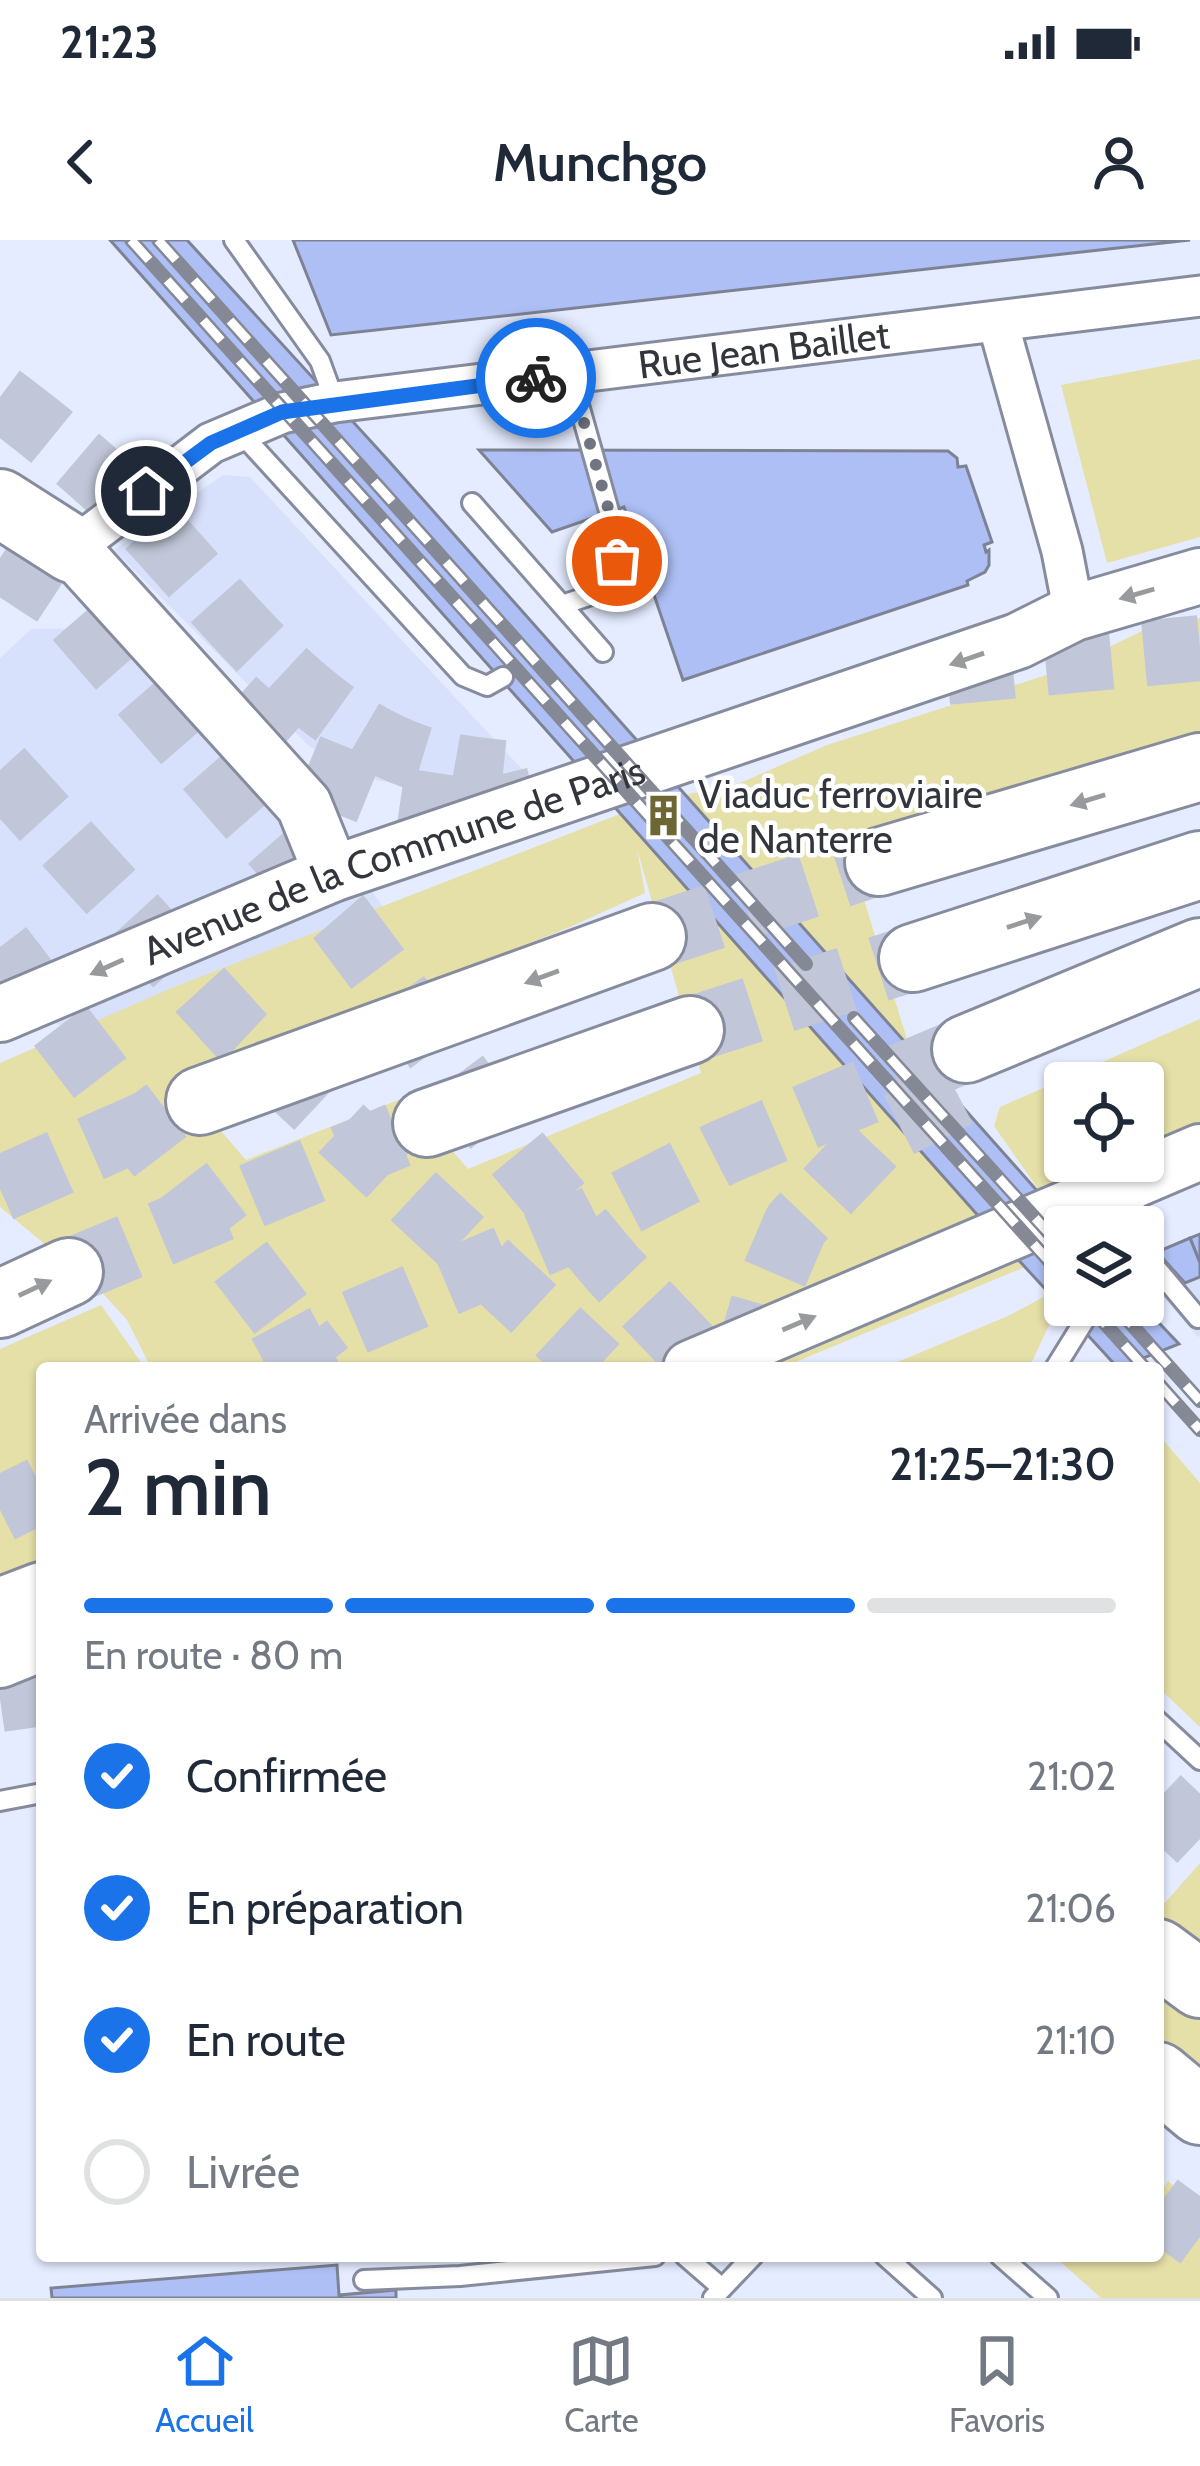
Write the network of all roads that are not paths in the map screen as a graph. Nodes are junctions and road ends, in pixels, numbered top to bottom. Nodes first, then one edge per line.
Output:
1 (234, 240) edge
2 (1200, 296) edge
3 (998, 323) junction
4 (570, 373) junction
5 (335, 402) junction
6 (238, 430) junction
7 (0, 503) edge
8 (472, 503) dead end
9 (72, 549) junction
10 (1200, 576) edge
11 (562, 605) junction
12 (1074, 613) junction
13 (603, 652) dead end
14 (503, 677) dead end
15 (1200, 767) edge
16 (879, 862) tunnel mouth
17 (1200, 865) edge
18 (332, 874) junction
19 (652, 937) tunnel mouth
20 (1200, 952) edge
21 (913, 958) tunnel mouth
22 (1200, 981) edge
23 (0, 1014) edge
24 (690, 1030) tunnel mouth
25 (200, 1101) tunnel mouth
26 (428, 1123) tunnel mouth
27 (1200, 1152) edge
28 (1124, 1184) junction
29 (69, 1272) tunnel mouth
30 (0, 1304) edge
31 (1198, 1318) edge
32 (1081, 1326) edge
33 (706, 1362) edge
34 (1058, 1362) edge
35 (36, 1598) edge
36 (0, 1612) edge
37 (36, 1645) edge
38 (0, 1660) edge
39 (1164, 1727) edge
40 (1200, 1760) edge
41 (36, 1793) edge
42 (0, 1802) edge
43 (1164, 1957) edge
44 (1200, 1984) edge
45 (1164, 2081) edge
46 (1200, 2111) edge
47 (597, 2262) edge
48 (690, 2262) edge
49 (747, 2262) edge
50 (892, 2262) edge
51 (1007, 2262) edge
52 (460, 2276) junction
53 (364, 2280) dead end
54 (717, 2293) edge
55 (461, 2298) edge
56 (932, 2298) edge
57 (1048, 2298) edge

1 - 5 lane
2 - 3 street, Rue Jean Baillet
3 - 4 street, Rue Jean Baillet
3 - 12 street
4 - 5 street, Rue Jean Baillet
4 - 11 lane
5 - 6 street, Rue Jean Baillet
6 - 9 street, Rue Jean Baillet
6 - 14 lane
7 - 9 highway
8 - 11 lane
9 - 18 main road
10 -> 12 main road, Avenue de la Commune de Paris
11 - 13 lane
12 -> 18 main road, Avenue de la Commune de Paris
15 -> 16 highway
21 -> 17 highway
18 -> 23 main road, Avenue de la Commune de Paris
19 -> 25 highway
20 - 22 highway
24 - 26 highway
27 - 28 main road
28 - 31 lane
33 -> 28 main road
30 -> 29 highway
32 - 34 lane
35 - 36 highway
37 - 38 main road
39 - 40 lane
41 - 42 lane
43 - 44 highway
45 - 46 highway
47 - 52 lane
48 - 54 lane
49 - 54 lane
50 - 56 lane
51 - 57 lane
52 - 53 lane
52 - 55 lane

